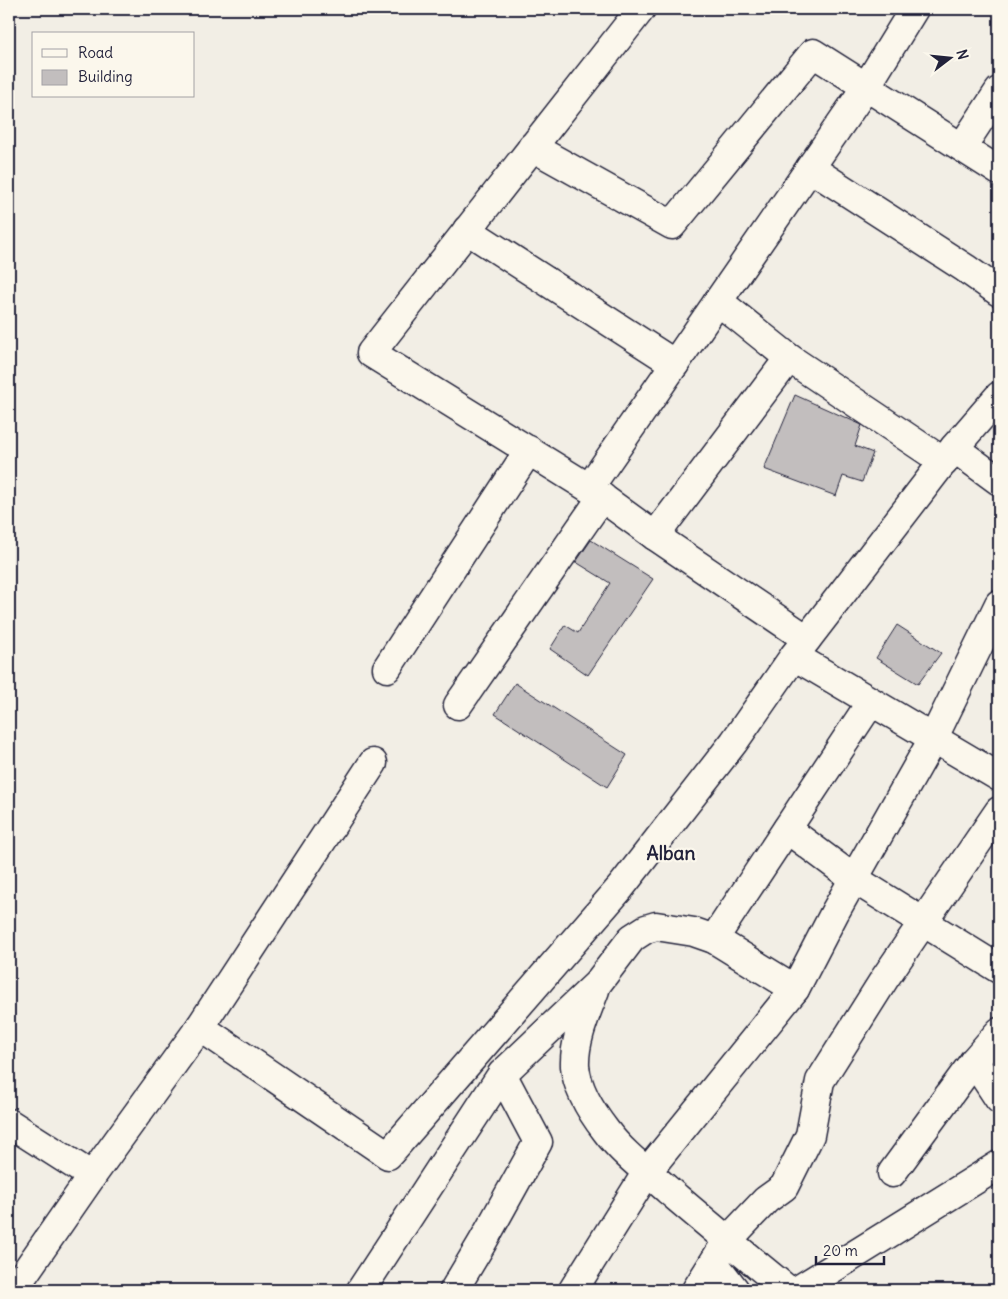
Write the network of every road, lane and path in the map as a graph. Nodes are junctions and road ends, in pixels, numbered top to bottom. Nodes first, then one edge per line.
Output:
1 (641, 9) edge
2 (914, 9) edge
3 (866, 87) junction
4 (999, 91) edge
5 (532, 147) junction
6 (962, 147) junction
7 (810, 168) junction
8 (999, 171) edge
9 (467, 230) junction
10 (999, 292) edge
11 (718, 301) junction
12 (789, 358) junction
13 (675, 364) junction
14 (999, 396) edge
15 (528, 450) junction
16 (949, 455) junction
17 (999, 481) edge
18 (595, 493) junction
19 (655, 536) junction
20 (999, 604) edge
21 (801, 648) junction
22 (387, 668) dead end
23 (871, 702) junction
24 (458, 705) dead end
25 (933, 739) junction
26 (373, 763) dead end
27 (999, 777) edge
28 (999, 811) edge
29 (787, 829) junction
30 (854, 880) junction
31 (923, 921) junction
32 (714, 939) junction
33 (999, 969) edge
34 (597, 984) junction
35 (795, 988) junction
36 (200, 1028) junction
37 (999, 1032) edge
38 (974, 1061) junction
39 (502, 1074) junction
40 (999, 1099) edge
41 (9, 1123) edge
42 (999, 1166) edge
43 (647, 1172) junction
44 (892, 1173) dead end
45 (92, 1176) junction
46 (720, 1252) junction
47 (13, 1290) edge
48 (361, 1290) edge
49 (454, 1290) edge
50 (573, 1290) edge
51 (696, 1290) edge
52 (735, 1290) edge
53 (788, 1290) edge
54 (798, 1290) edge

1 - 5 street
2 - 3 street
3 - 5 street
3 - 6 street
3 - 7 street
4 - 6 street
5 - 9 street
6 - 8 street
7 - 10 street
7 - 11 street
9 - 13 street
9 - 15 street
11 - 12 street
11 - 13 street
12 - 16 street
12 - 19 street
13 - 18 street
14 - 16 street
15 - 18 street
15 - 22 street
16 - 17 street
16 - 21 street
18 - 19 street
18 - 24 street
19 - 21 street
20 - 25 street
21 - 23 street
21 - 36 street
23 - 25 street
23 - 29 street
25 - 27 street
25 - 30 street
26 - 36 street
28 - 31 street
29 - 30 street
29 - 32 street
30 - 31 street
30 - 35 street
31 - 33 street
31 - 46 street
32 - 34 street
32 - 35 street
34 - 39 street
34 - 43 street
35 - 43 street
36 - 45 street
37 - 38 street
38 - 40 street
38 - 44 street
39 - 48 street
39 - 49 street
41 - 45 street
42 - 54 street
43 - 46 street
43 - 50 street
45 - 47 street
46 - 51 street
46 - 52 street
46 - 53 street

